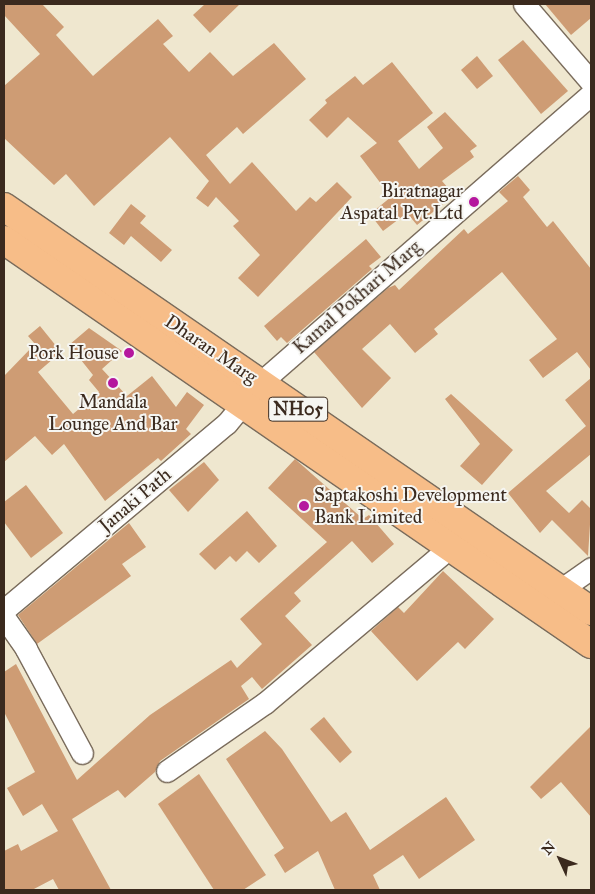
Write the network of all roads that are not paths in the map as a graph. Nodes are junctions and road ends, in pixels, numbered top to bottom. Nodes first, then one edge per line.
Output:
1 (524, 4) edge
2 (591, 82) edge
3 (591, 94) edge
4 (4, 207) edge
5 (4, 240) edge
6 (260, 383) junction
7 (242, 404) junction
8 (450, 548) junction
9 (591, 568) edge
10 (560, 590) junction
11 (4, 610) edge
12 (591, 611) edge
13 (4, 617) edge
14 (591, 644) edge
15 (82, 754) dead end
16 (166, 771) dead end

1 - 2 street
3 - 6 street, Kamal Pokhari Marg
4 - 6 main road, Dharan Marg / NH05
5 - 7 main road, Dharan Marg / NH05
6 - 7 street, Janaki Path
6 - 10 main road, Dharan Marg / NH05
7 - 8 main road, Dharan Marg / NH05
7 - 11 street, Janaki Path
8 - 14 main road, Dharan Marg / NH05
8 - 16 street
9 - 10 street
10 - 12 main road, Dharan Marg / NH05
13 - 15 street

